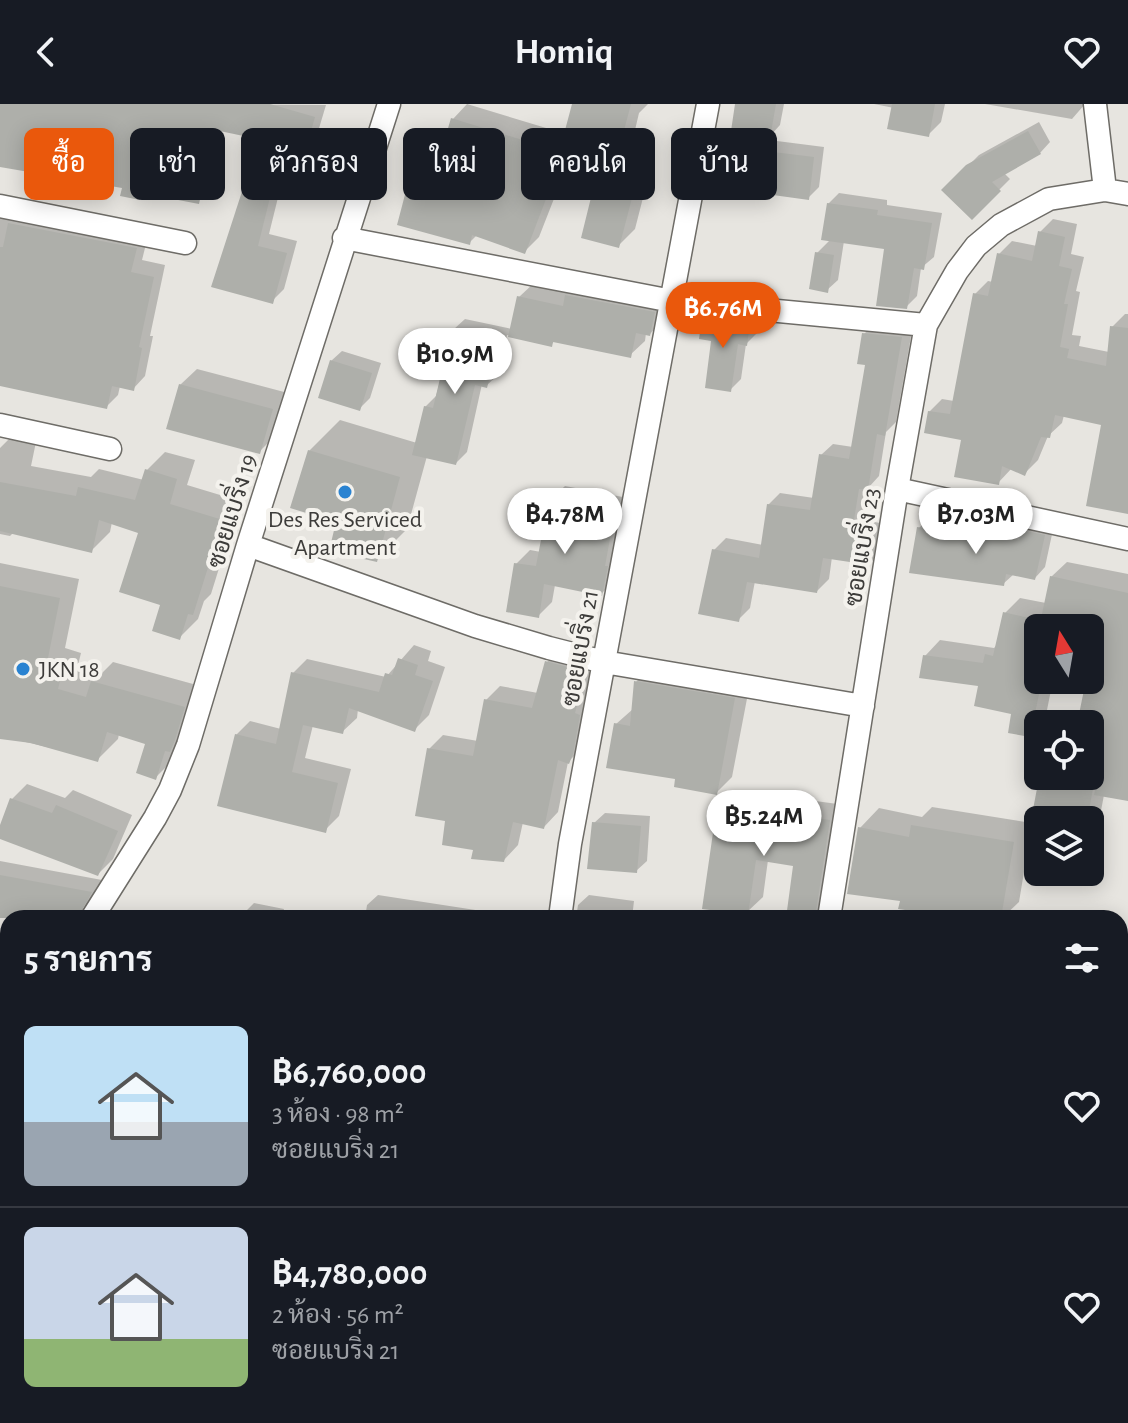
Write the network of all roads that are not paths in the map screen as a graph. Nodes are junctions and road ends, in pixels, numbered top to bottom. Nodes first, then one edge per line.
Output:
1 (389, 104) edge
2 (708, 104) edge
3 (1095, 104) edge
4 (1105, 190) junction
5 (1128, 194) edge
6 (0, 206) edge
7 (344, 238) junction
8 (185, 243) dead end
9 (672, 301) junction
10 (926, 325) junction
11 (0, 425) edge
12 (110, 449) dead end
13 (897, 489) junction
14 (1128, 539) edge
15 (248, 545) junction
16 (604, 662) junction
17 (863, 706) junction
18 (97, 910) edge
19 (561, 910) edge
20 (830, 910) edge

1 - 7 street, ซอยแบริ่ง 19
2 - 9 street, ซอยแบริ่ง 21
3 - 4 street
4 - 5 street, ซอยแบริ่ง 23
4 - 10 street, ซอยแบริ่ง 23
6 - 8 street
7 - 9 street
7 - 15 street, ซอยแบริ่ง 19
9 - 10 street
9 - 16 street, ซอยแบริ่ง 21
10 - 13 street, ซอยแบริ่ง 23
11 - 12 street
13 - 14 street
13 - 17 street, ซอยแบริ่ง 23
15 - 16 street
15 - 18 street, ซอยแบริ่ง 19
16 - 17 street
16 - 19 street, ซอยแบริ่ง 21
17 - 20 street, ซอยแบริ่ง 23

